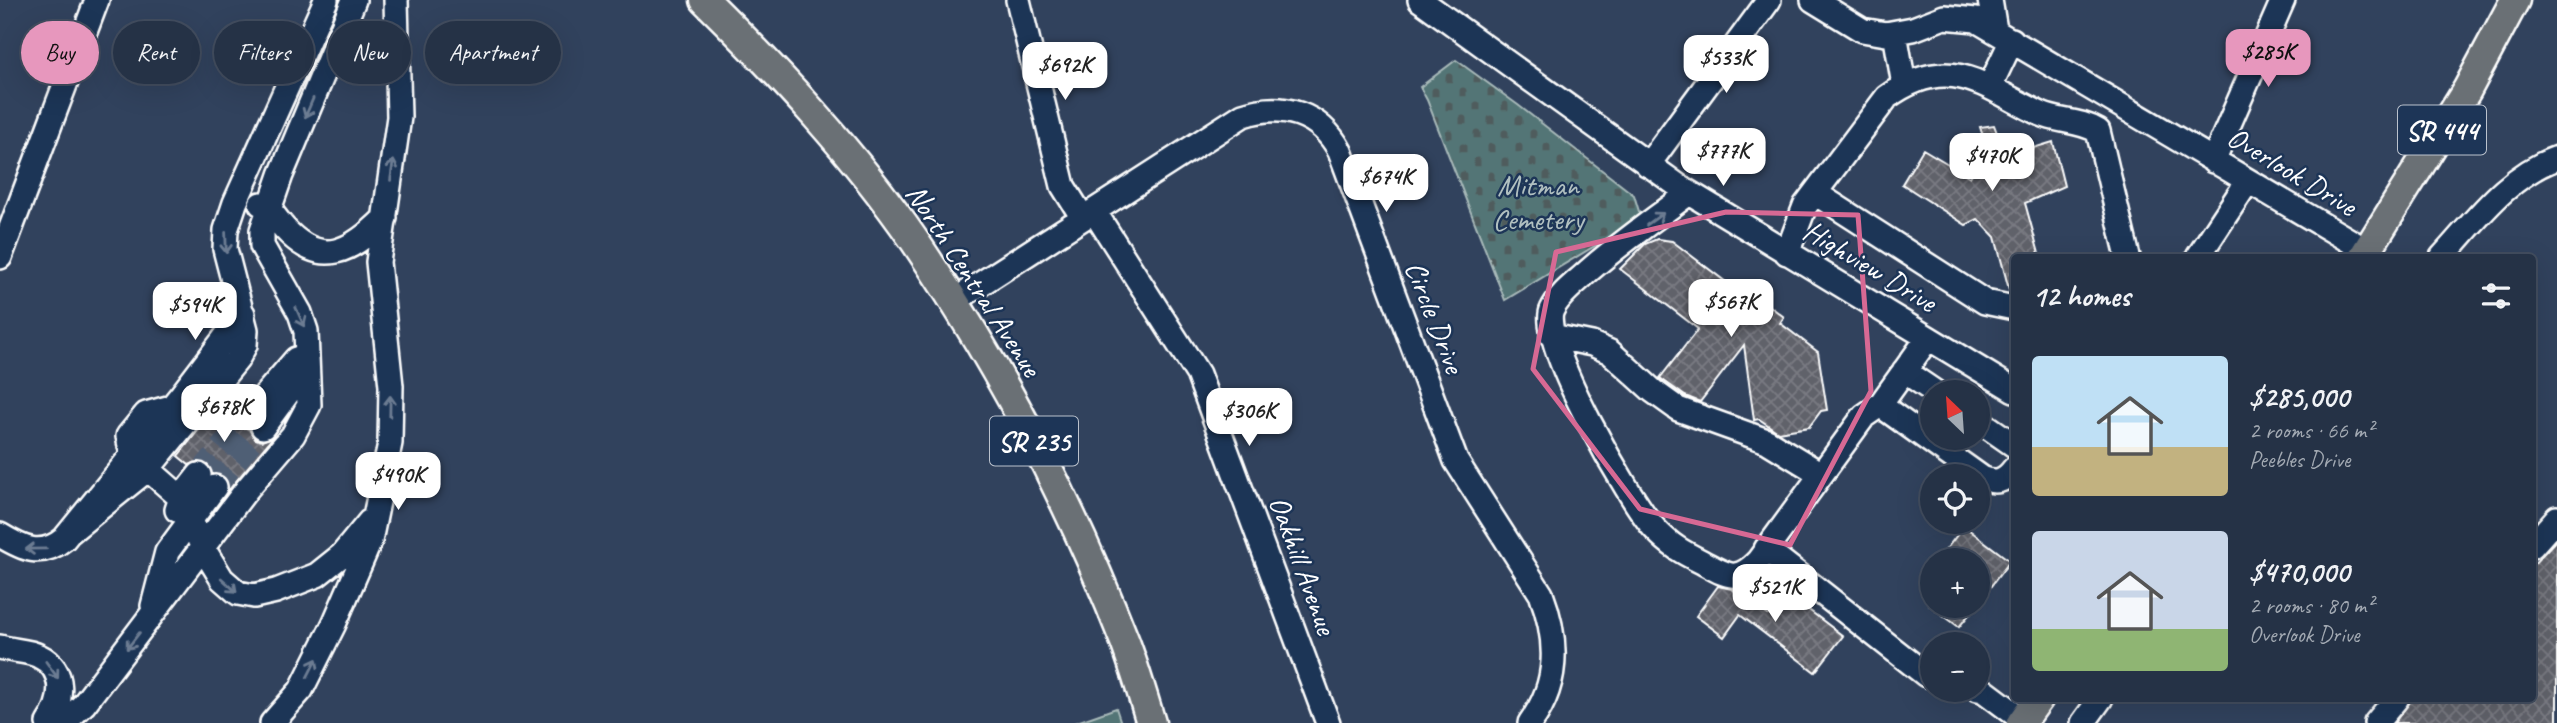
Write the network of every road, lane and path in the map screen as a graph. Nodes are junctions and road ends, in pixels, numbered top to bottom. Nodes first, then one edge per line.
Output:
1 (97, 0) edge
2 (326, 0) edge
3 (354, 0) edge
4 (396, 0) edge
5 (705, 0) edge
6 (1018, 0) edge
7 (1420, 0) edge
8 (1769, 0) edge
9 (1813, 0) edge
10 (1990, 0) edge
11 (2283, 0) edge
12 (2515, 0) edge
13 (1895, 33) junction
14 (2004, 35) junction
15 (1905, 85) junction
16 (1990, 86) junction
17 (2110, 99) junction
18 (2092, 128) junction
19 (2557, 158) edge
20 (2213, 161) junction
21 (1647, 165) junction
22 (2248, 181) junction
23 (240, 192) junction
24 (1689, 193) junction
25 (1815, 193) junction
26 (269, 209) junction
27 (1088, 215) junction
28 (385, 218) junction
29 (1787, 253) junction
30 (2127, 254) edge
31 (2200, 254) edge
32 (2365, 254) edge
33 (2445, 254) edge
34 (0, 257) edge
35 (954, 301) junction
36 (2011, 307) edge
37 (243, 314) junction
38 (1552, 336) junction
39 (1928, 338) junction
40 (307, 345) junction
41 (1904, 371) junction
42 (1920, 382) edge
43 (2011, 388) edge
44 (1880, 405) junction
45 (256, 421) tunnel mouth
46 (1990, 428) edge
47 (2011, 443) edge
48 (140, 462) junction
49 (2011, 472) edge
50 (1821, 474) junction
51 (181, 498) junction
52 (376, 513) junction
53 (2557, 518) edge
54 (191, 520) junction
55 (0, 535) edge
56 (2536, 542) edge
57 (203, 548) junction
58 (1766, 550) junction
59 (167, 552) junction
60 (150, 618) junction
61 (0, 648) edge
62 (1920, 670) edge
63 (1990, 694) edge
64 (2098, 702) edge
65 (2394, 702) edge
66 (2028, 714) edge
67 (48, 723) edge
68 (64, 723) edge
69 (272, 723) edge
70 (1151, 723) edge
71 (1328, 723) edge
72 (1530, 723) edge
73 (2083, 723) edge
74 (2376, 723) edge

1 - 34 street
2 - 23 street
3 -> 26 street
28 -> 4 street
5 - 35 main road, North Central Avenue / SR 235
6 - 27 street, Oakhill Avenue
7 - 21 street, Highview Drive
8 - 21 street
9 - 13 street, Overlook Drive
10 - 14 street
11 - 20 street
12 - 32 main road, SR 444
13 - 14 street, Overlook Drive
13 - 15 street
14 - 16 street
14 - 17 street, Overlook Drive
15 - 16 street
15 - 25 street
16 - 18 street
17 - 18 street
17 - 20 street, Overlook Drive
18 - 30 street
19 - 33 street
20 - 22 street, Overlook Drive
21 - 24 street, Highview Drive
22 - 31 street
22 - 32 street, Overlook Drive
23 - 26 street
23 -> 37 street
24 - 29 street, Highview Drive
38 -> 24 street
25 - 29 street
25 - 36 street
26 - 28 street
26 -> 40 street
27 - 35 street, Circle Drive
27 - 71 street, Oakhill Avenue
27 - 72 street, Circle Drive
52 -> 28 street
29 - 39 street, Highview Drive
35 - 70 main road, North Central Avenue / SR 235
37 - 48 street
37 - 48 street
38 - 50 street
38 - 58 street
39 - 41 street
39 - 43 street, Highview Drive
40 - 45 street
40 - 57 street
41 - 42 street
41 - 44 street
44 - 49 street
44 - 50 street
46 - 47 street
48 - 51 street
48 -> 55 street
50 - 58 street
51 - 54 street
51 - 54 street
51 - 59 street
57 -> 52 street
69 -> 52 street
53 - 56 street
54 - 57 street
54 - 59 street
57 - 60 street
58 - 62 street
59 - 60 street
60 -> 68 street
61 -> 67 street
63 - 66 street
64 - 73 street
65 - 74 street

